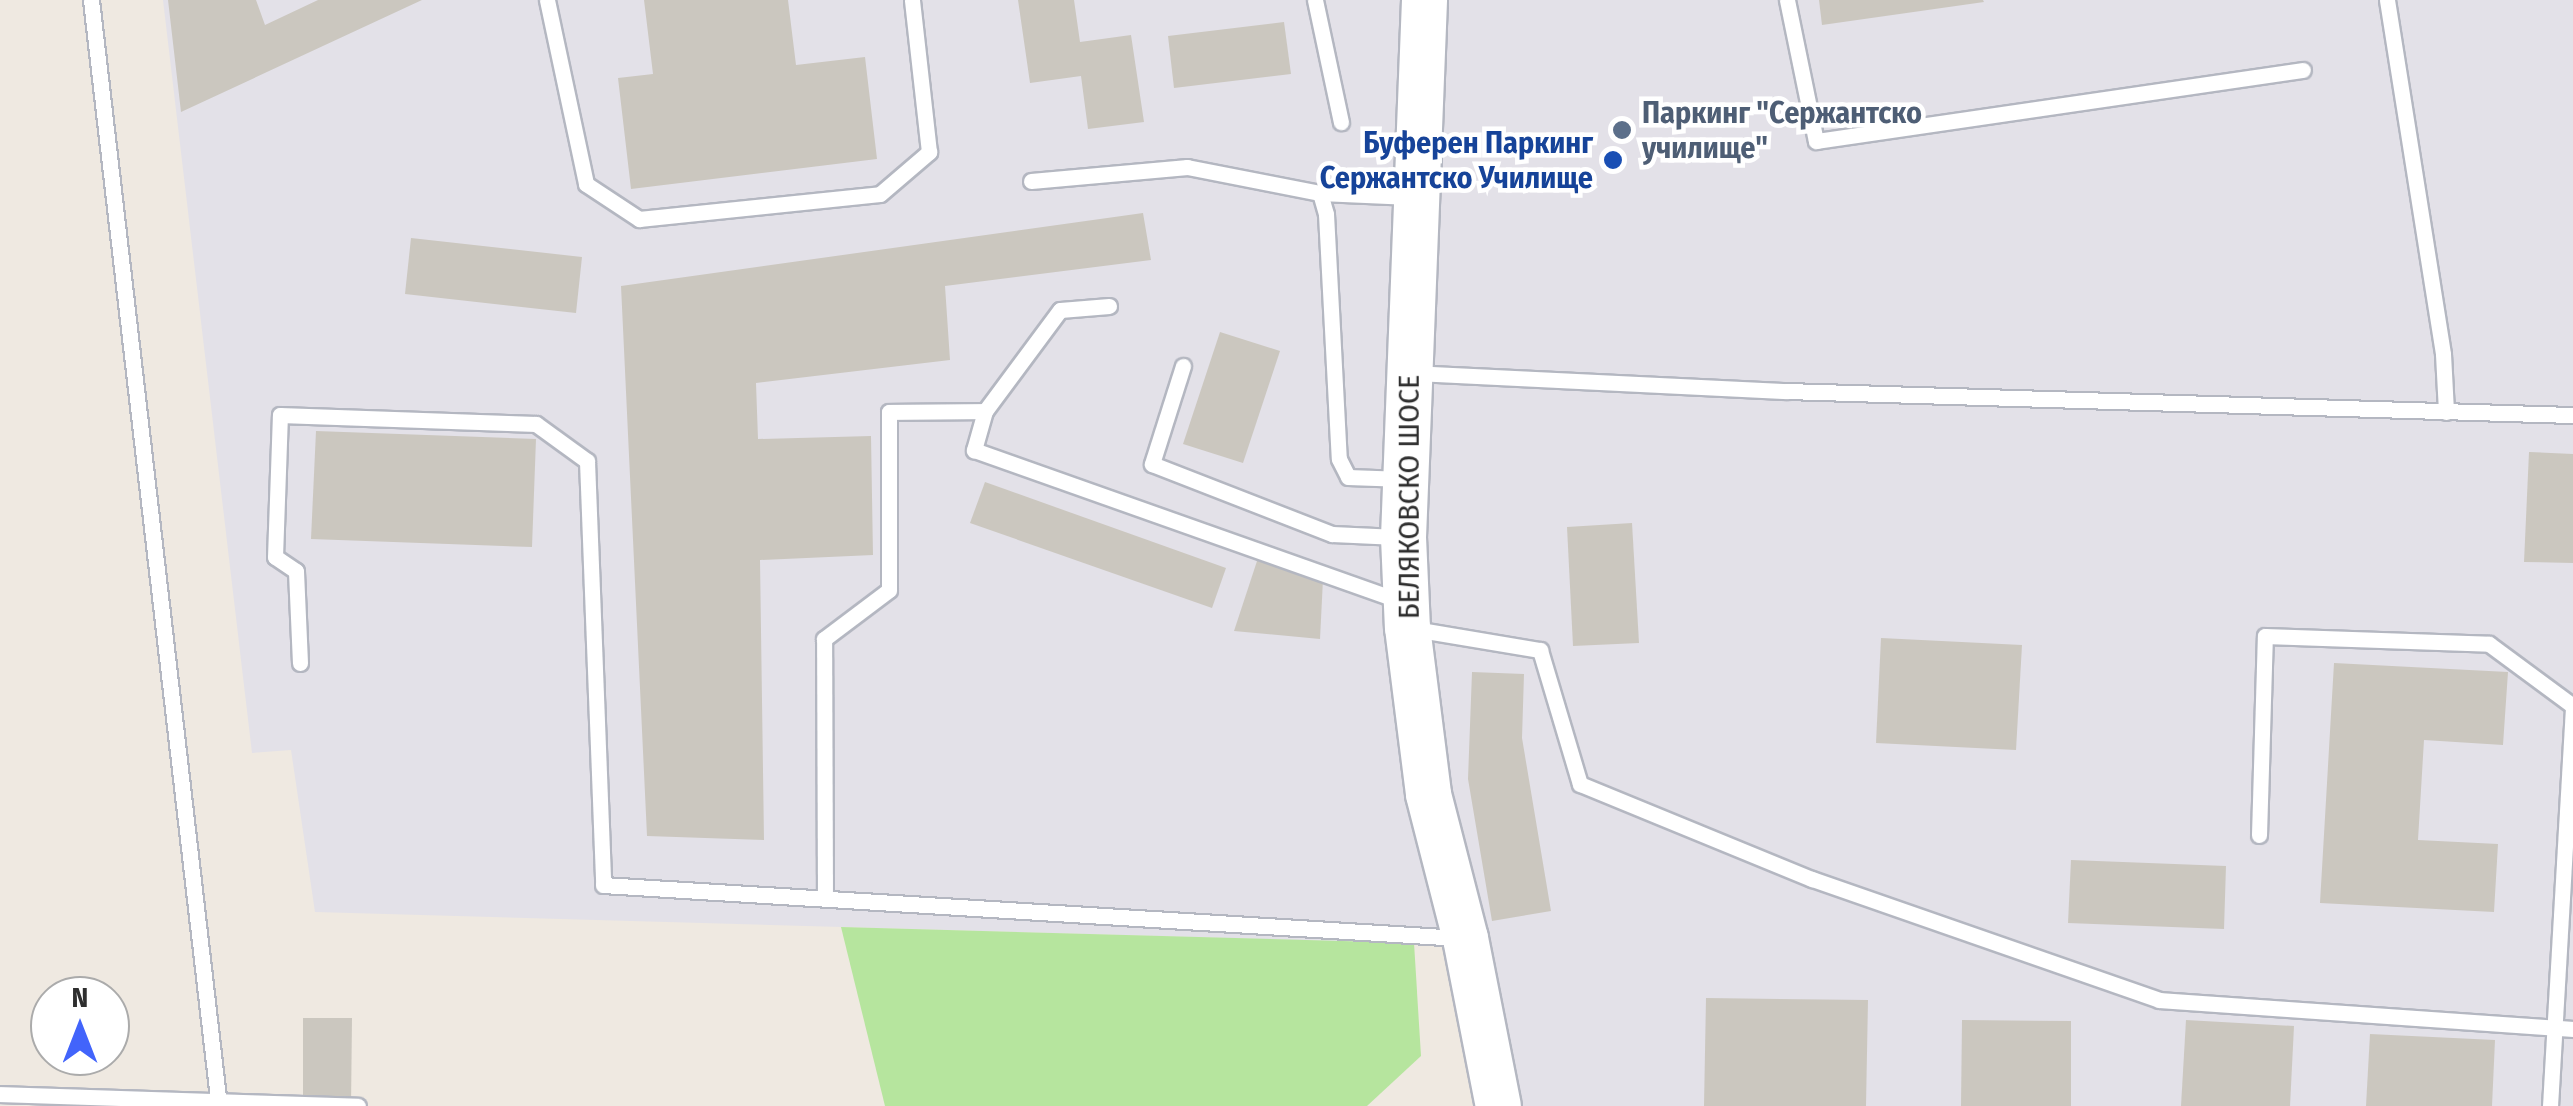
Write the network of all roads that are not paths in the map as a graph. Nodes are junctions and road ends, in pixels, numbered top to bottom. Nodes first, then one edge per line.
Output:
1 (91, 0) edge
2 (547, 0) edge
3 (912, 0) edge
4 (1315, 0) edge
5 (1424, 0) edge
6 (1787, 0) edge
7 (2387, 0) edge
8 (2302, 70) dead end
9 (1341, 122) dead end
10 (1030, 181) dead end
11 (1320, 193) junction
12 (1416, 197) junction
13 (1109, 306) dead end
14 (1183, 366) dead end
15 (1409, 373) junction
16 (985, 411) junction
17 (2446, 412) junction
18 (2573, 415) edge
19 (1405, 479) junction
20 (1402, 537) junction
21 (1407, 615) junction
22 (300, 663) dead end
23 (2573, 706) edge
24 (2259, 835) dead end
25 (826, 898) junction
26 (1464, 938) junction
27 (2555, 1028) junction
28 (2573, 1029) edge
29 (0, 1094) edge
30 (219, 1103) edge
31 (358, 1106) edge
32 (1498, 1106) edge
33 (2550, 1106) edge

1 - 30 lane
2 - 3 lane
4 - 9 lane
5 - 12 street, БЕЛЯКОВСКО ШОСЕ
6 - 8 lane
7 - 17 lane
10 - 11 lane
11 - 12 lane
11 - 19 lane
12 - 15 street, БЕЛЯКОВСКО ШОСЕ
13 - 16 lane
14 - 20 lane
15 - 17 lane
15 - 19 street, БЕЛЯКОВСКО ШОСЕ
16 - 21 lane
16 - 25 lane
17 - 18 lane
19 - 20 street, БЕЛЯКОВСКО ШОСЕ
20 - 21 street, БЕЛЯКОВСКО ШОСЕ
21 - 26 street, БЕЛЯКОВСКО ШОСЕ
21 - 27 lane
22 - 25 lane
23 - 24 lane
23 - 27 lane
25 - 26 lane
26 - 32 street, БЕЛЯКОВСКО ШОСЕ
27 - 28 lane
27 - 33 lane
29 - 30 lane
30 - 31 lane

